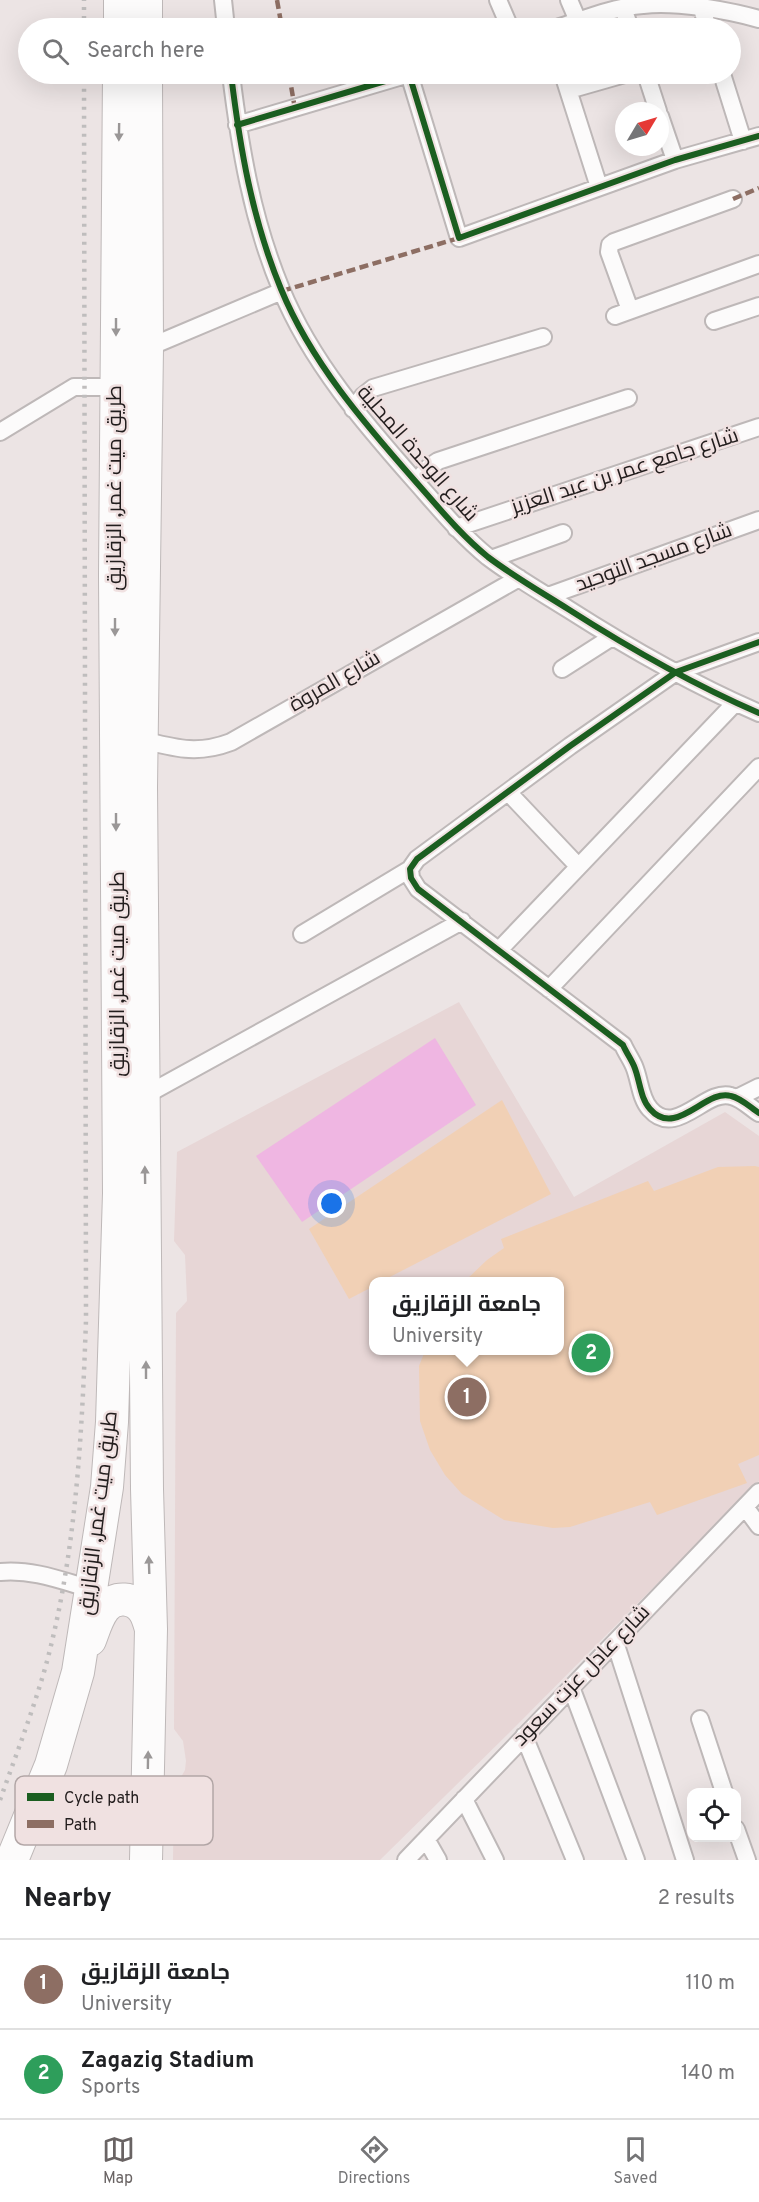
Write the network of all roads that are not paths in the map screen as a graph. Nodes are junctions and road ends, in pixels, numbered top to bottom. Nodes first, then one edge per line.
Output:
1 (120, 0) edge
2 (146, 0) edge
3 (223, 0) edge
4 (498, 0) edge
5 (569, 0) edge
6 (658, 2) edge
7 (623, 8) junction
8 (702, 9) junction
9 (120, 18) edge
10 (146, 18) edge
11 (225, 18) edge
12 (506, 18) edge
13 (577, 18) edge
14 (588, 18) edge
15 (626, 18) edge
16 (705, 18) edge
17 (759, 19) edge
18 (119, 84) edge
19 (146, 84) edge
20 (232, 84) edge
21 (376, 84) edge
22 (413, 84) edge
23 (567, 84) edge
24 (590, 84) edge
25 (649, 84) edge
26 (726, 84) edge
27 (569, 90) junction
28 (655, 102) edge
29 (237, 125) junction
30 (751, 139) edge
31 (669, 142) edge
32 (675, 160) junction
33 (599, 187) junction
34 (733, 199) dead end
35 (759, 264) edge
36 (282, 291) junction
37 (759, 306) edge
38 (714, 321) dead end
39 (543, 337) dead end
40 (147, 348) junction
41 (116, 390) junction
42 (628, 398) dead end
43 (353, 409) junction
44 (759, 427) edge
45 (0, 432) edge
46 (416, 482) junction
47 (759, 520) edge
48 (456, 528) junction
49 (563, 533) dead end
50 (491, 559) junction
51 (519, 578) junction
52 (548, 596) junction
53 (612, 637) junction
54 (759, 642) edge
55 (562, 669) dead end
56 (676, 672) junction
57 (735, 703) junction
58 (759, 713) edge
59 (142, 740) junction
60 (759, 767) edge
61 (508, 792) junction
62 (578, 866) junction
63 (410, 869) junction
64 (462, 921) junction
65 (302, 934) dead end
66 (499, 951) junction
67 (549, 989) junction
68 (759, 1087) edge
69 (144, 1096) junction
70 (737, 1098) junction
71 (759, 1113) edge
72 (759, 1492) edge
73 (147, 1502) junction
74 (745, 1507) junction
75 (102, 1515) junction
76 (759, 1526) edge
77 (0, 1572) edge
78 (91, 1589) junction
79 (151, 1629) junction
80 (615, 1642) junction
81 (78, 1672) junction
82 (571, 1687) junction
83 (700, 1719) dead end
84 (524, 1736) junction
85 (46, 1776) edge
86 (148, 1776) edge
87 (723, 1788) edge
88 (465, 1799) junction
89 (426, 1839) junction
90 (741, 1842) edge
91 (18, 1845) edge
92 (146, 1845) edge
93 (12, 1860) edge
94 (146, 1860) edge
95 (406, 1860) edge
96 (438, 1860) edge
97 (495, 1860) edge
98 (574, 1860) edge
99 (636, 1860) edge
100 (685, 1860) edge
101 (747, 1860) edge

1 - 9 highway
2 - 10 highway
3 - 11 street
4 - 12 street
5 - 13 street
6 - 7 street
6 - 8 street
7 - 14 street
7 - 15 street
8 - 16 street
8 - 17 street
18 -> 41 highway, طريق ميت غمر, الزقازيق
19 - 40 highway, طريق ميت غمر, الزقازيق
20 - 29 street, شارع الوحدة المحلية
21 - 29 street
22 - 33 street
23 - 27 street
24 - 27 street
25 - 28 street
26 - 30 street
27 - 33 street
29 - 36 street, شارع الوحدة المحلية
30 - 32 street
31 - 32 street
32 - 33 street
34 - 35 street
36 - 40 street
36 - 43 street, شارع الوحدة المحلية
37 - 38 street
39 - 43 street
40 - 59 highway, طريق ميت غمر, الزقازيق
41 - 45 street
41 -> 75 highway, طريق ميت غمر, الزقازيق
42 - 46 street
43 - 46 street, شارع الوحدة المحلية
44 - 48 street, شارع جامع عمر بن عبد العزيز
46 - 48 street, شارع الوحدة المحلية
47 - 52 street, شارع مسجد التوحيد
48 - 50 street, شارع الوحدة المحلية
49 - 50 street
50 - 51 street, شارع الوحدة المحلية
51 - 52 street, شارع الوحدة المحلية
51 - 59 street, شارع المروة
52 - 53 street, شارع الوحدة المحلية
53 - 55 street
53 - 56 street, شارع الوحدة المحلية
54 - 56 street
56 - 57 street, شارع الوحدة المحلية
56 - 61 street
57 - 58 street, شارع الوحدة المحلية
57 - 62 street
59 - 69 highway, طريق ميت غمر, الزقازيق
60 - 67 street
61 - 62 street
61 - 63 street
62 - 66 street
63 - 64 street
63 - 65 street
64 - 66 street
64 - 69 street
66 - 67 street
67 - 70 street
68 - 70 street
73 -> 69 highway, طريق ميت غمر, الزقازيق
70 - 71 street
72 - 74 street, شارع عادل عزت سعود
73 - 75 highway
79 -> 73 highway, طريق ميت غمر, الزقازيق
74 - 76 street
74 - 80 street, شارع عادل عزت سعود
75 - 78 highway, طريق ميت غمر, الزقازيق
77 - 78 street
78 - 81 highway, طريق ميت غمر, الزقازيق
79 - 81 highway
86 -> 79 highway, طريق ميت غمر, الزقازيق
80 - 82 street, شارع عادل عزت سعود
80 - 100 street
81 - 85 highway, طريق ميت غمر, الزقازيق
82 - 84 street, شارع عادل عزت سعود
82 - 99 street
83 - 87 street
84 - 88 street, شارع عادل عزت سعود
84 - 98 street
88 - 89 street, شارع عادل عزت سعود
88 - 97 street
89 - 95 street, شارع عادل عزت سعود
89 - 96 street
90 - 101 street
91 - 93 highway, طريق ميت غمر, الزقازيق
94 -> 92 highway, طريق ميت غمر, الزقازيق

